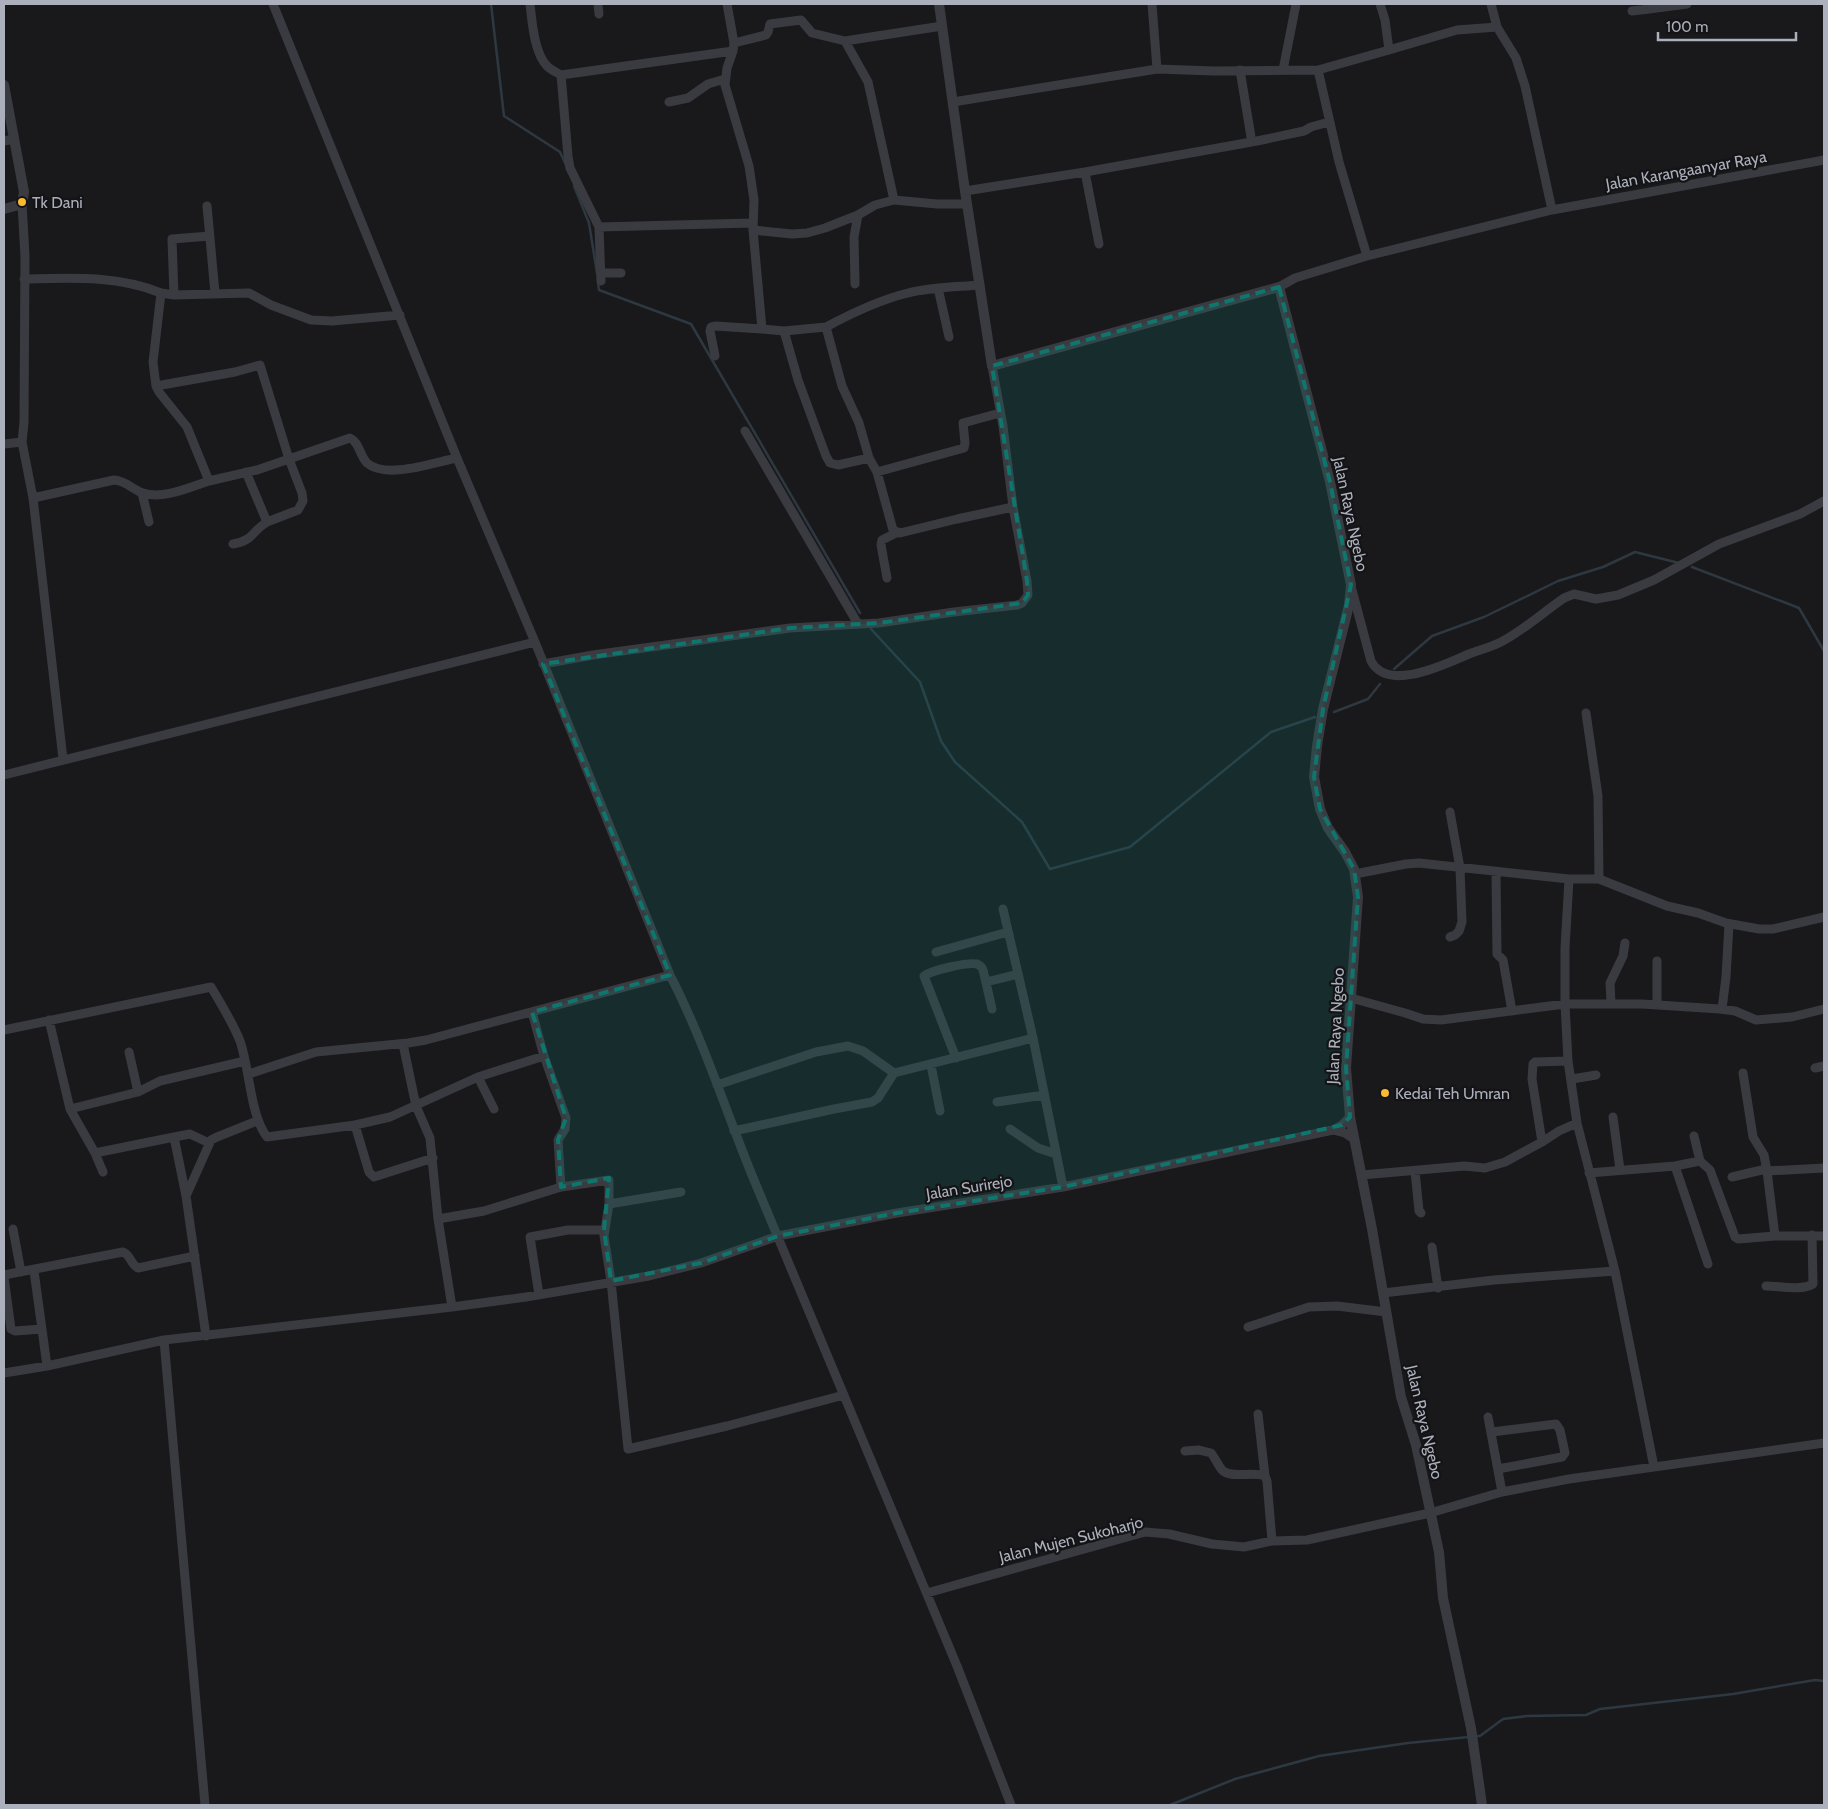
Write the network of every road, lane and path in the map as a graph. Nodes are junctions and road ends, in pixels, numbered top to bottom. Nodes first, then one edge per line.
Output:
1 (273, 4) edge
2 (530, 4) edge
3 (598, 4) edge
4 (727, 4) edge
5 (939, 4) edge
6 (1152, 4) edge
7 (1296, 4) edge
8 (1380, 4) edge
9 (1491, 4) edge
10 (1687, 4) edge
11 (1648, 6) edge
12 (1632, 11) dead end
13 (599, 14) dead end
14 (942, 26) junction
15 (1497, 27) junction
16 (845, 41) junction
17 (734, 47) junction
18 (1389, 50) junction
19 (1157, 69) junction
20 (1240, 70) junction
21 (1284, 70) junction
22 (1318, 70) junction
23 (561, 75) junction
24 (725, 79) junction
25 (4, 85) edge
26 (669, 102) dead end
27 (953, 102) junction
28 (1329, 122) junction
29 (1251, 137) dead end
30 (9, 140) edge
31 (1824, 160) edge
32 (1085, 172) junction
33 (965, 191) junction
34 (894, 200) junction
35 (22, 204) junction
36 (967, 204) junction
37 (207, 206) dead end
38 (4, 210) edge
39 (1552, 210) junction
40 (858, 215) junction
41 (752, 227) junction
42 (599, 228) junction
43 (210, 236) junction
44 (1099, 244) dead end
45 (1367, 256) junction
46 (621, 272) dead end
47 (24, 278) junction
48 (855, 284) dead end
49 (980, 285) junction
50 (1279, 287) junction
51 (938, 288) junction
52 (161, 293) junction
53 (215, 293) junction
54 (174, 296) junction
55 (400, 315) junction
56 (826, 327) junction
57 (762, 329) junction
58 (784, 331) junction
59 (949, 336) dead end
60 (715, 356) dead end
61 (992, 366) junction
62 (156, 386) junction
63 (1000, 413) junction
64 (745, 431) dead end
65 (22, 442) junction
66 (4, 444) edge
67 (457, 458) junction
68 (869, 458) junction
69 (290, 459) junction
70 (246, 472) junction
71 (876, 472) junction
72 (209, 481) junction
73 (142, 493) junction
74 (33, 498) junction
75 (1824, 501) edge
76 (1013, 507) junction
77 (149, 522) dead end
78 (267, 522) junction
79 (896, 533) junction
80 (234, 544) dead end
81 (887, 578) dead end
82 (1350, 585) junction
83 (858, 624) junction
84 (535, 642) junction
85 (543, 664) junction
86 (1586, 713) dead end
87 (64, 760) junction
88 (4, 775) edge
89 (1450, 812) dead end
90 (1460, 868) junction
91 (1496, 872) junction
92 (1355, 874) junction
93 (1569, 878) junction
94 (1599, 879) junction
95 (1003, 908) dead end
96 (1824, 917) edge
97 (1729, 924) junction
98 (1008, 932) junction
99 (1450, 937) dead end
100 (1625, 943) dead end
101 (936, 952) dead end
102 (1657, 961) dead end
103 (1018, 974) junction
104 (670, 975) junction
105 (986, 982) junction
106 (1351, 998) junction
107 (1612, 1003) junction
108 (1565, 1004) junction
109 (1657, 1005) junction
110 (992, 1009) dead end
111 (1722, 1009) junction
112 (1824, 1009) edge
113 (1512, 1011) junction
114 (532, 1012) junction
115 (50, 1020) junction
116 (4, 1030) edge
117 (1033, 1038) junction
118 (403, 1044) junction
119 (129, 1052) dead end
120 (544, 1056) junction
121 (956, 1058) junction
122 (1568, 1061) junction
123 (245, 1062) junction
124 (931, 1065) junction
125 (894, 1073) junction
126 (1743, 1073) dead end
127 (249, 1074) junction
128 (1596, 1075) dead end
129 (478, 1077) junction
130 (1572, 1079) junction
131 (717, 1085) junction
132 (138, 1092) junction
133 (1044, 1094) junction
134 (997, 1102) dead end
135 (416, 1106) junction
136 (70, 1109) junction
137 (494, 1109) dead end
138 (940, 1111) dead end
139 (1350, 1117) junction
140 (1613, 1117) dead end
141 (257, 1121) junction
142 (1576, 1123) junction
143 (355, 1125) junction
144 (1010, 1129) dead end
145 (1333, 1130) junction
146 (734, 1132) junction
147 (1694, 1136) dead end
148 (174, 1137) junction
149 (1354, 1139) junction
150 (1542, 1142) junction
151 (209, 1143) junction
152 (95, 1152) junction
153 (1056, 1154) junction
154 (433, 1158) junction
155 (1700, 1161) junction
156 (1674, 1166) junction
157 (1824, 1168) edge
158 (1620, 1170) junction
159 (1766, 1170) junction
160 (1415, 1171) junction
161 (103, 1172) dead end
162 (1589, 1173) junction
163 (1362, 1175) junction
164 (1732, 1177) dead end
165 (560, 1187) junction
166 (1063, 1187) junction
167 (681, 1192) dead end
168 (186, 1196) junction
169 (608, 1204) junction
170 (1421, 1213) dead end
171 (438, 1219) junction
172 (13, 1229) dead end
173 (604, 1230) junction
174 (778, 1236) junction
175 (1775, 1236) junction
176 (1812, 1236) junction
177 (1824, 1236) edge
178 (1432, 1247) dead end
179 (195, 1256) junction
180 (1708, 1264) dead end
181 (34, 1271) junction
182 (1615, 1271) junction
183 (21, 1272) junction
184 (4, 1276) edge
185 (611, 1281) junction
186 (1766, 1286) dead end
187 (1438, 1288) junction
188 (1383, 1293) junction
189 (539, 1295) junction
190 (452, 1307) junction
191 (1386, 1312) junction
192 (1248, 1327) dead end
193 (42, 1329) junction
194 (206, 1336) junction
195 (164, 1340) junction
196 (48, 1366) junction
197 (4, 1373) edge
198 (844, 1394) junction
199 (1258, 1414) dead end
200 (1488, 1417) dead end
201 (1492, 1432) junction
202 (1824, 1443) edge
203 (1185, 1451) dead end
204 (1654, 1467) junction
205 (1498, 1469) junction
206 (1265, 1476) junction
207 (1502, 1492) junction
208 (1430, 1513) junction
209 (1272, 1541) junction
210 (927, 1593) junction
211 (205, 1805) edge
212 (1011, 1805) edge
213 (1482, 1805) edge

1 - 55 street
2 - 23 street
3 - 13 street
4 - 17 street
5 - 14 street
6 - 19 street
7 - 21 street
8 - 18 street
9 - 15 street
10 - 11 street
11 - 12 street
14 - 16 street
14 - 27 street
15 - 18 street
15 - 39 street
16 - 17 street
16 - 34 street
17 - 23 street
17 - 24 street
18 - 22 street
19 - 20 street
19 - 27 street
20 - 21 street
20 - 29 street
21 - 22 street
22 - 28 street
23 - 42 street
24 - 26 street
24 - 41 street
25 - 30 street
27 - 33 street
28 - 32 street
28 - 45 street
30 - 35 street
31 - 39 street, Jalan Karangaanyar Raya
32 - 33 street
32 - 44 street
33 - 36 street
34 - 36 street
34 - 40 street
35 - 38 street
35 - 47 street
36 - 49 street
37 - 43 street
39 - 45 street, Jalan Karangaanyar Raya
40 - 41 street
40 - 48 street
41 - 42 street
41 - 57 street
42 - 46 street
43 - 53 street
43 - 54 street
45 - 50 street, Jalan Karangaanyar Raya
47 - 52 street
47 - 65 street
49 - 51 street
49 - 61 street
50 - 61 street
50 - 82 street, Jalan Raya Ngebo
51 - 56 street
51 - 59 street
52 - 54 street
52 - 62 street
53 - 54 street
53 - 55 street
55 - 67 street
56 - 58 street
56 - 68 street
57 - 58 street
57 - 60 street
58 - 68 street
61 - 63 street
62 - 69 street
62 - 72 street
63 - 71 street
63 - 76 street
64 - 83 street
65 - 66 street
65 - 74 street
67 - 69 street
67 - 84 street
68 - 71 street
69 - 70 street
69 - 78 street
70 - 72 street
70 - 78 street
71 - 79 street
72 - 73 street
73 - 74 street
73 - 77 street
74 - 87 street
75 - 82 street
76 - 79 street
76 - 83 street
78 - 80 street
79 - 81 street
82 - 92 street, Jalan Raya Ngebo
83 - 85 street
84 - 85 street
84 - 87 street
85 - 104 street
86 - 94 street
87 - 88 street
89 - 90 street
90 - 91 street
90 - 92 street
90 - 99 street
91 - 93 street
91 - 113 street
92 - 106 street, Jalan Raya Ngebo
93 - 94 street
93 - 108 street
94 - 97 street
95 - 98 street
96 - 97 street
97 - 111 street
98 - 101 street
98 - 103 street
100 - 107 street
102 - 109 street
103 - 105 street
103 - 117 street
104 - 114 street
104 - 131 street
105 - 110 street
105 - 121 street
106 - 113 street
106 - 139 street, Jalan Raya Ngebo
107 - 108 street
107 - 109 street
108 - 113 street
108 - 122 street
109 - 111 street
111 - 112 street
114 - 118 street
114 - 120 street
115 - 116 street
115 - 123 street
115 - 136 street
117 - 121 street
117 - 133 street
118 - 127 street
118 - 135 street
119 - 132 street
120 - 129 street
120 - 165 street
121 - 124 street
122 - 130 street
122 - 150 street
123 - 127 street
123 - 132 street
124 - 125 street
124 - 138 street
125 - 131 street
125 - 146 street
126 - 159 street
127 - 141 street
128 - 130 street
129 - 135 street
129 - 137 street
130 - 142 street
131 - 146 street
132 - 136 street
133 - 134 street
133 - 153 street
135 - 143 street
135 - 154 street
136 - 152 street
139 - 145 street, Jalan Surirejo
139 - 149 street, Jalan Raya Ngebo
140 - 158 street
141 - 143 street
141 - 151 street
142 - 150 street
142 - 162 street
143 - 154 street
144 - 153 street
145 - 149 street
145 - 166 street, Jalan Surirejo
146 - 174 street
147 - 155 street
148 - 151 street
148 - 152 street
148 - 168 street
149 - 163 street, Jalan Raya Ngebo
150 - 160 street
151 - 168 street
152 - 161 street
153 - 166 street
154 - 171 street
155 - 156 street
155 - 175 street
156 - 158 street
156 - 180 street
157 - 159 street
158 - 162 street
159 - 164 street
159 - 175 street
160 - 163 street
160 - 170 street
162 - 182 street
163 - 188 street, Jalan Raya Ngebo
165 - 169 street
165 - 171 street
166 - 174 street, Jalan Surirejo
167 - 169 street
168 - 179 street
169 - 173 street
171 - 190 street
172 - 183 street
173 - 185 street
173 - 189 street
174 - 185 street, Jalan Surirejo
174 - 198 street
175 - 176 street
176 - 177 street
176 - 186 street
178 - 187 street
179 - 181 street
179 - 194 street
181 - 183 street
181 - 193 street
182 - 187 street
182 - 204 street
183 - 184 street
184 - 193 street
185 - 189 street, Jalan Surirejo
185 - 198 street
187 - 188 street
188 - 191 street, Jalan Raya Ngebo
189 - 190 street, Jalan Surirejo
190 - 194 street, Jalan Surirejo
191 - 192 street
191 - 208 street, Jalan Raya Ngebo
193 - 196 street
194 - 195 street, Jalan Surirejo
195 - 196 street, Jalan Surirejo
195 - 211 street
196 - 197 street, Jalan Surirejo
198 - 210 street
199 - 206 street
200 - 201 street
201 - 205 street
201 - 205 street
202 - 204 street, Jalan Mujen Sukoharjo
203 - 206 street
204 - 207 street, Jalan Mujen Sukoharjo
205 - 207 street
206 - 209 street
207 - 208 street, Jalan Mujen Sukoharjo
208 - 209 street, Jalan Mujen Sukoharjo
208 - 213 street, Jalan Raya Ngebo
209 - 210 street, Jalan Mujen Sukoharjo
210 - 212 street

